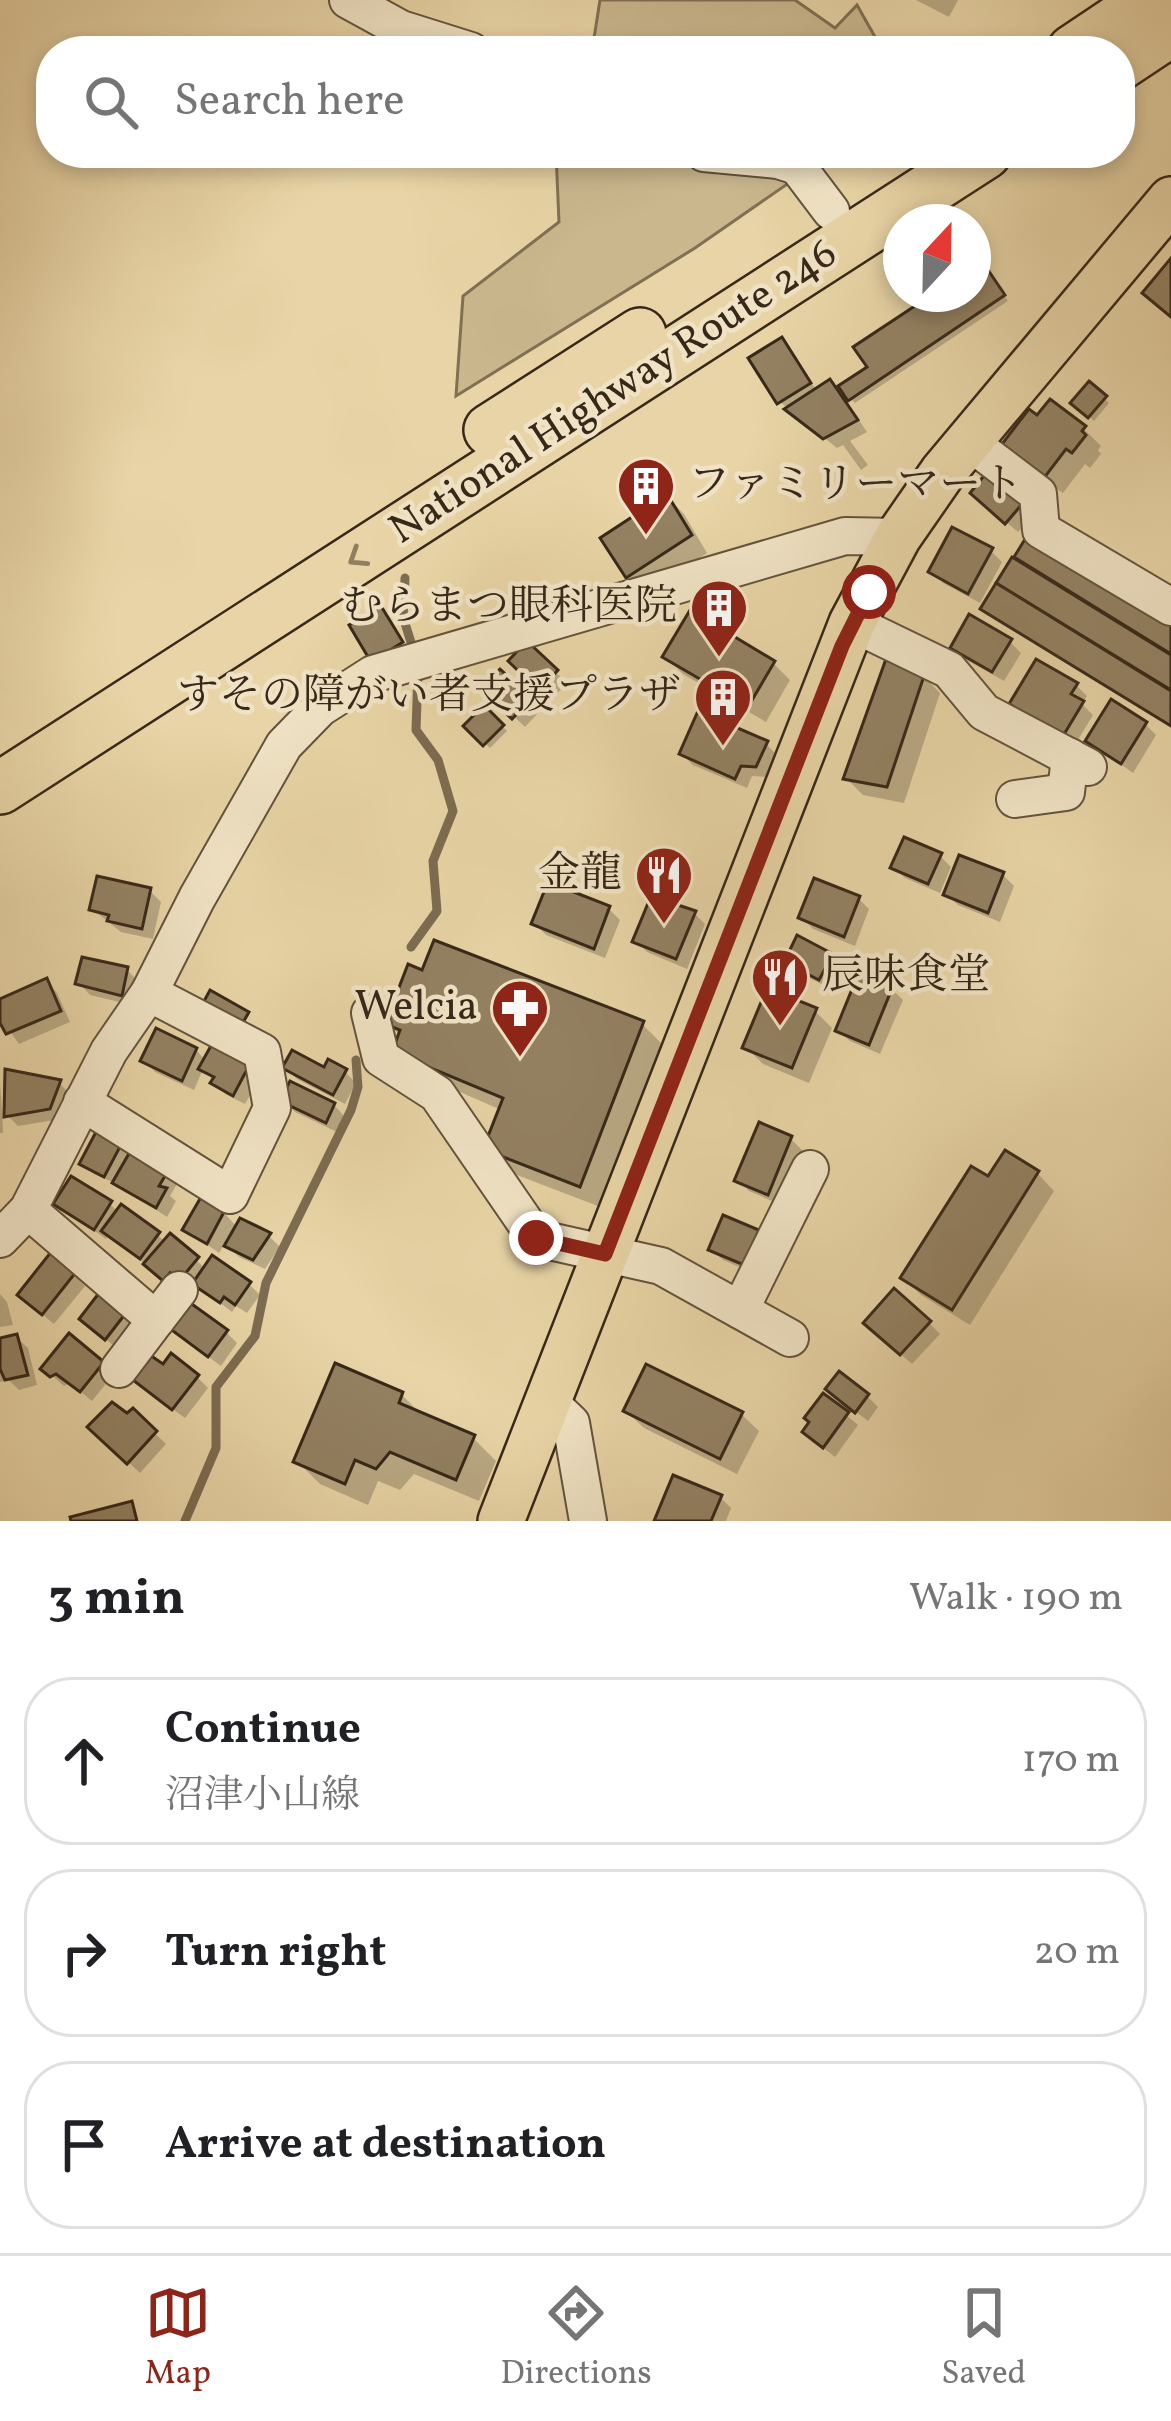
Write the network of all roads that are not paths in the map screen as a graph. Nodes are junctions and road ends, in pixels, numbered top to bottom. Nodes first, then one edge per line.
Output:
1 (348, 0) edge
2 (1149, 0) edge
3 (1171, 30) edge
4 (423, 36) edge
5 (1095, 36) edge
6 (1135, 54) edge
7 (799, 168) edge
8 (896, 168) edge
9 (962, 168) edge
10 (1171, 200) edge
11 (831, 211) junction
12 (968, 441) junction
13 (898, 537) junction
14 (1171, 607) edge
15 (852, 623) junction
16 (0, 746) edge
17 (0, 788) edge
18 (1016, 799) dead end
19 (149, 993) junction
20 (370, 1013) dead end
21 (82, 1102) junction
22 (810, 1169) dead end
23 (28, 1210) junction
24 (0, 1238) edge
25 (605, 1254) junction
26 (179, 1290) dead end
27 (740, 1310) junction
28 (156, 1320) junction
29 (790, 1338) dead end
30 (119, 1369) dead end
31 (548, 1401) junction
32 (501, 1521) edge
33 (588, 1521) edge

1 - 4 street
2 - 5 highway
3 - 6 highway
7 - 11 street
8 - 11 highway, National Highway Route 246
9 -> 17 highway, National Highway Route 246
10 - 12 main road
11 - 16 highway, National Highway Route 246
12 - 13 main road
12 - 14 street
13 - 15 main road
13 - 19 street
15 - 18 street
15 - 25 main road
19 - 21 street
19 - 21 street
20 - 25 street
21 - 23 street
22 - 27 street
23 - 24 street
23 - 28 street
25 - 27 street
25 - 31 main road
26 - 28 street
27 - 29 street
28 - 30 street
31 - 32 main road
31 - 33 street

